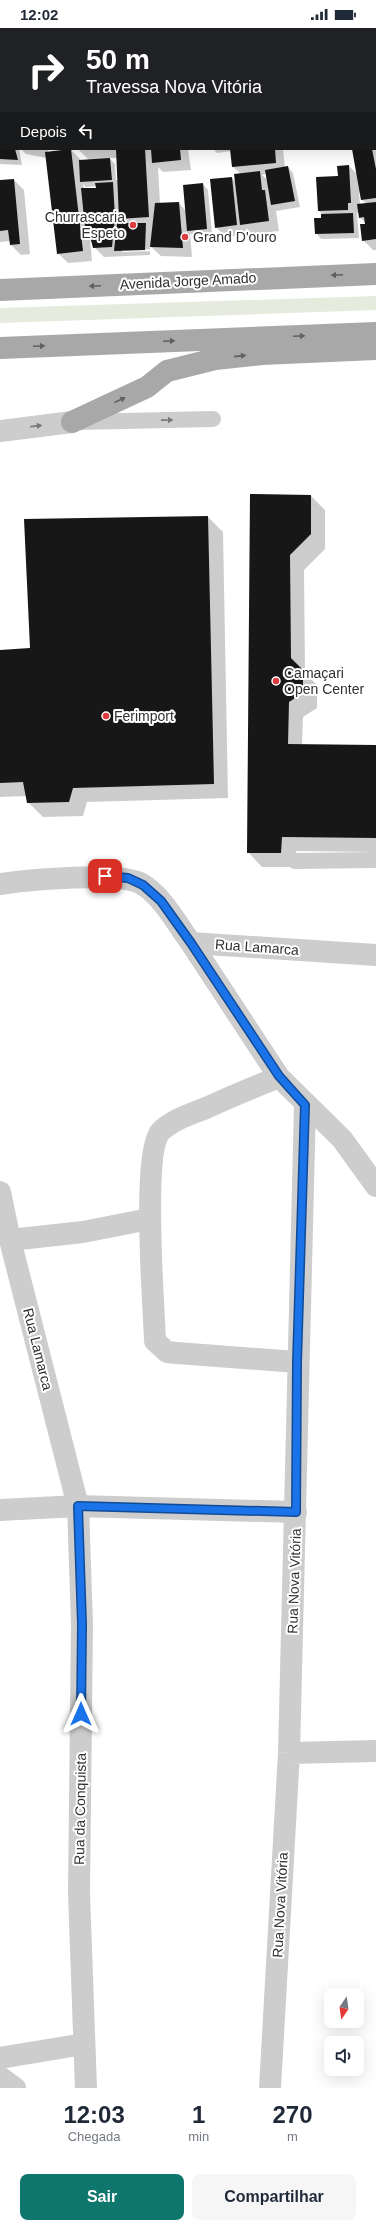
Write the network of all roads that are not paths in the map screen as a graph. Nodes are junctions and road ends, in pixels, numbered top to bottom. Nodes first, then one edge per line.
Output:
1 (376, 274) edge
2 (0, 290) edge
3 (376, 333) edge
4 (0, 348) edge
5 (376, 349) edge
6 (213, 419) dead end
7 (72, 422) junction
8 (0, 431) edge
9 (376, 860) edge
10 (295, 861) dead end
11 (0, 884) edge
12 (191, 943) junction
13 (376, 954) edge
14 (279, 1076) junction
15 (305, 1105) junction
16 (376, 1186) edge
17 (0, 1192) edge
18 (150, 1219) junction
19 (10, 1240) junction
20 (297, 1362) junction
21 (78, 1506) junction
22 (0, 1510) edge
23 (296, 1512) junction
24 (376, 1751) edge
25 (289, 1754) junction
26 (84, 2044) junction
27 (0, 2058) edge
28 (0, 2077) edge
29 (15, 2088) edge
30 (86, 2088) edge
31 (270, 2088) edge

1 -> 2 main road, Avenida Jorge Amado
4 -> 3 main road
7 -> 5 main road
7 -> 6 lane
8 -> 7 street
9 - 10 lane
11 - 12 street
12 - 13 street, Rua Lamarca
12 - 14 street
14 - 15 street
14 - 18 street
15 - 16 street
15 - 20 street, Rua Nova Vitória
17 - 19 street, Rua Lamarca
18 - 19 street
18 - 20 street
19 - 21 street, Rua Lamarca
20 - 23 street, Rua Nova Vitória
21 - 22 street
21 - 23 street
21 - 26 street, Rua da Conquista
23 - 25 street, Rua Nova Vitória
24 - 25 street
25 - 31 street, Rua Nova Vitória
26 - 27 street
26 - 30 street, Rua da Conquista
28 - 29 street

